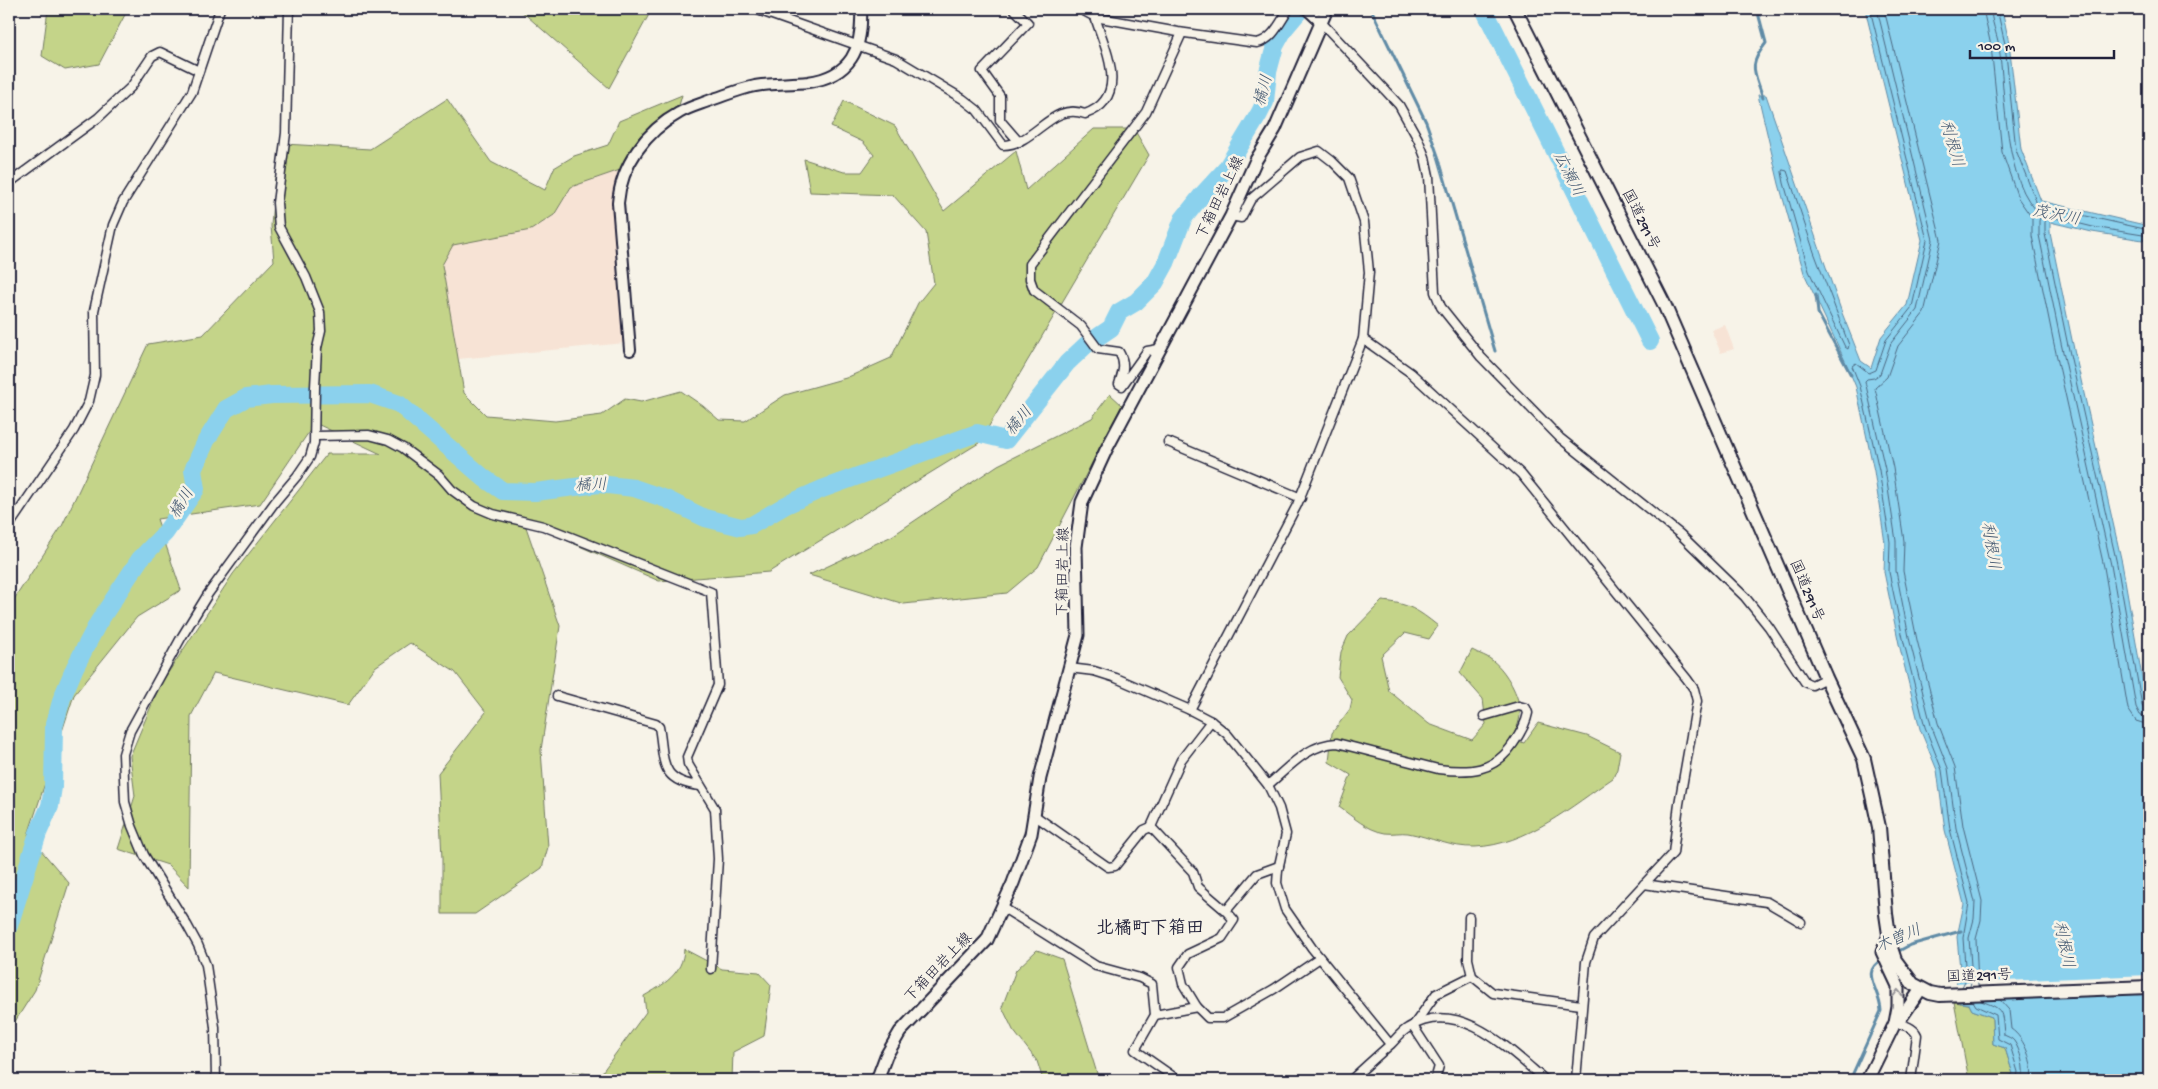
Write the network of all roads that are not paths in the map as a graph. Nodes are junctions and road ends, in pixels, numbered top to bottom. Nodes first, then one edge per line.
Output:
1 (220, 9) edge
2 (289, 9) edge
3 (755, 9) edge
4 (861, 9) edge
5 (1014, 9) edge
6 (1080, 9) edge
7 (1289, 9) edge
8 (1328, 9) edge
9 (1516, 9) edge
10 (1309, 10) edge
11 (1095, 17) junction
12 (1321, 22) junction
13 (1182, 33) junction
14 (858, 45) junction
15 (199, 70) junction
16 (1019, 142) junction
17 (9, 183) edge
18 (1231, 216) junction
19 (1363, 339) junction
20 (1159, 349) junction
21 (630, 350) dead end
22 (316, 436) junction
23 (1168, 442) dead end
24 (1301, 498) junction
25 (9, 526) edge
26 (1069, 668) junction
27 (1826, 678) junction
28 (557, 696) dead end
29 (1190, 710) junction
30 (1484, 716) dead end
31 (1211, 721) junction
32 (1268, 785) junction
33 (700, 786) junction
34 (1034, 815) junction
35 (1151, 827) junction
36 (1279, 866) junction
37 (1644, 884) junction
38 (1005, 909) dead end
39 (1226, 911) junction
40 (1469, 917) dead end
41 (1801, 922) dead end
42 (1889, 956) junction
43 (1320, 958) junction
44 (711, 969) dead end
45 (1472, 976) junction
46 (2149, 987) edge
47 (1921, 989) junction
48 (1581, 1005) junction
49 (1197, 1007) junction
50 (1155, 1015) junction
51 (1895, 1023) junction
52 (1413, 1026) junction
53 (1390, 1044) junction
54 (216, 1080) edge
55 (877, 1080) edge
56 (1178, 1080) edge
57 (1351, 1080) edge
58 (1435, 1080) edge
59 (1545, 1080) edge
60 (1576, 1080) edge
61 (1867, 1080) edge
62 (1911, 1080) edge

1 - 15 street
2 - 22 street
3 - 14 street
4 - 14 street
5 - 16 street
6 - 11 street
7 - 13 street
8 - 12 main road, 下箱田岩上線
9 - 27 highway, 国道291号
10 - 12 street
11 - 13 street
11 - 16 street
12 - 18 main road, 下箱田岩上線
12 - 27 street
13 - 20 street
14 - 16 street
14 - 21 street
15 - 17 street
15 - 25 street
18 - 19 street
18 - 20 main road, 下箱田岩上線
19 - 24 street
19 - 37 street
20 - 26 main road, 下箱田岩上線
22 - 33 street
22 - 54 street
23 - 24 street
24 - 29 street
26 - 29 street
26 - 34 main road, 下箱田岩上線
27 - 42 highway, 国道291号
28 - 33 street
29 - 31 street
30 - 32 street
31 - 32 street
31 - 35 street
32 - 36 street
33 - 44 street
34 - 35 street
34 - 55 main road, 下箱田岩上線
35 - 39 street
36 - 39 street
36 - 43 street
37 - 41 street
37 - 48 street
38 - 50 street
39 - 49 street
40 - 45 street
42 - 47 highway, 国道291号
51 -> 42 main road
43 - 49 street
43 - 53 street
45 - 48 street
45 - 52 street
46 - 47 highway, 国道291号
47 - 51 main road
48 - 60 street
49 - 50 street
50 - 56 street
51 - 61 main road
51 - 62 street
52 - 53 street
52 - 58 street
52 - 59 street
53 - 57 street

